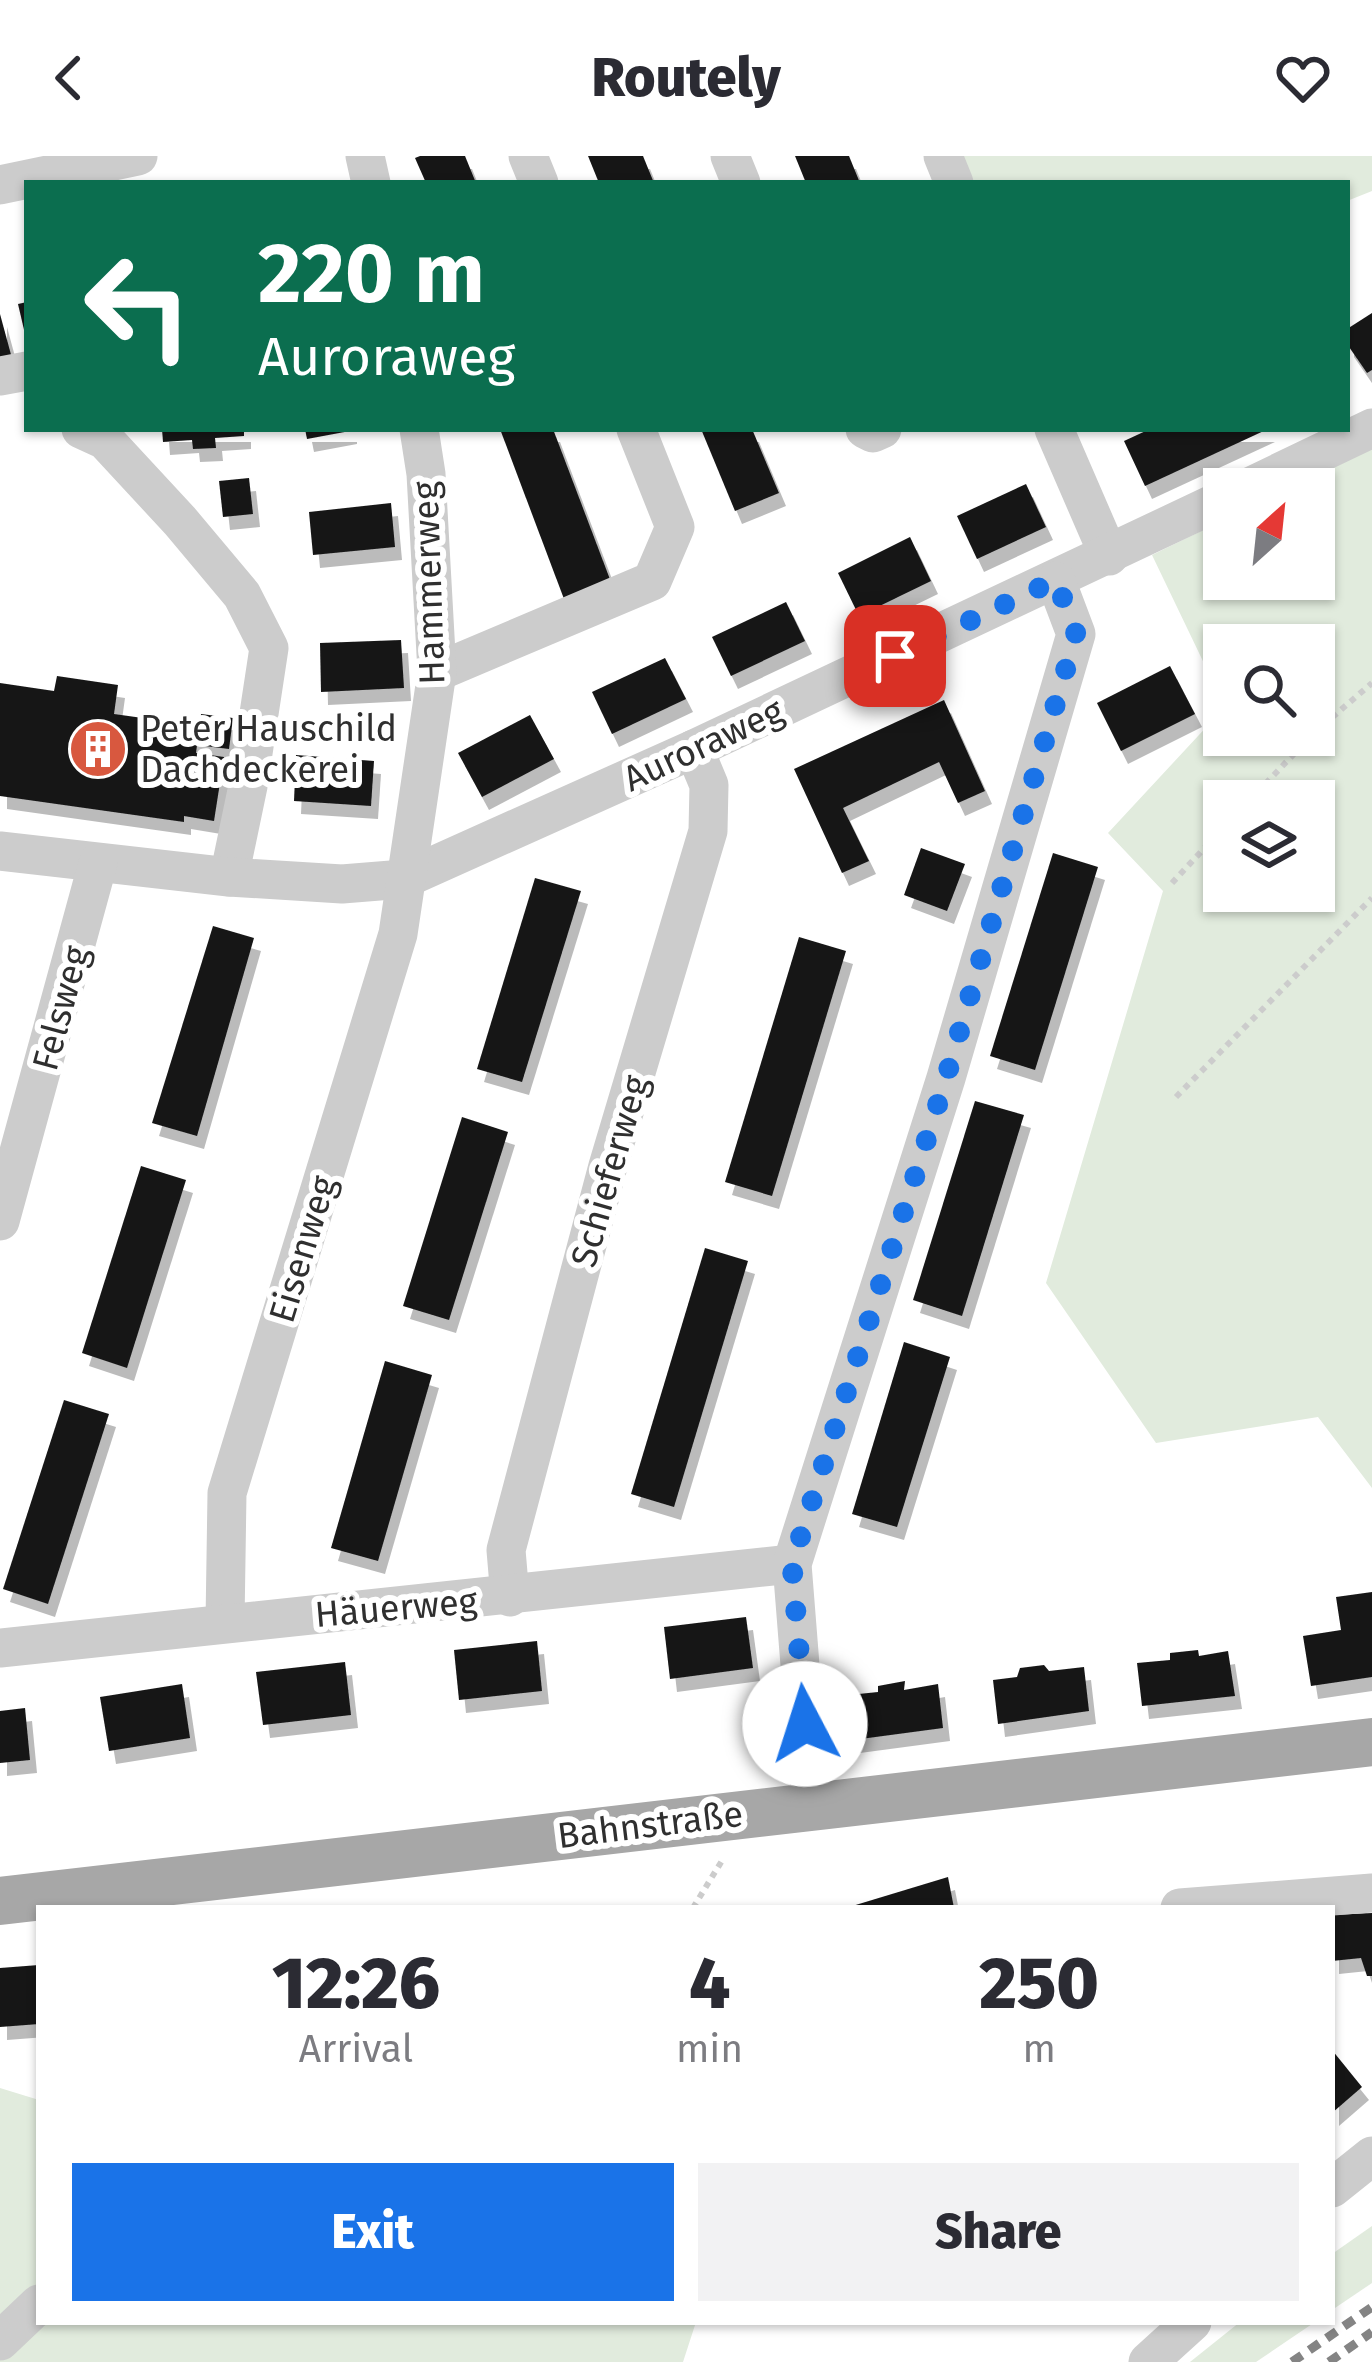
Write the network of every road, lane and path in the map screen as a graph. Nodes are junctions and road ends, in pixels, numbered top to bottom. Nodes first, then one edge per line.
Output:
1 (112, 159) edge
2 (0, 185) edge
3 (1372, 428) edge
4 (88, 432) edge
5 (419, 432) edge
6 (637, 432) edge
7 (1055, 432) edge
8 (1289, 468) edge
9 (1203, 509) edge
10 (1109, 556) junction
11 (1056, 580) junction
12 (437, 672) junction
13 (1372, 683) edge
14 (1335, 715) edge
15 (694, 749) junction
16 (1292, 756) edge
17 (1269, 780) edge
18 (1203, 850) edge
19 (0, 851) edge
20 (98, 862) junction
21 (229, 878) junction
22 (404, 879) junction
23 (1172, 883) dead end
24 (1372, 898) edge
25 (1176, 1097) dead end
26 (0, 1221) edge
27 (792, 1564) junction
28 (510, 1597) junction
29 (225, 1623) junction
30 (0, 1648) edge
31 (1372, 1742) edge
32 (812, 1804) junction
33 (1372, 1894) edge
34 (0, 1901) edge
35 (1221, 1905) edge
36 (1372, 2156) edge
37 (1335, 2186) edge
38 (36, 2307) edge
39 (1189, 2325) edge
40 (0, 2341) edge
41 (1148, 2362) edge

1 - 2 street
3 - 8 street
4 - 21 street
5 - 12 street, Hammerweg
6 - 12 street
7 - 10 street
9 - 10 street, Auroraweg
10 - 11 street, Auroraweg
11 - 15 street, Auroraweg
11 - 27 street
12 - 22 street, Hammerweg
13 - 14 path
15 - 22 street, Auroraweg
15 - 28 street, Schieferweg
16 - 17 path
18 - 23 path
19 - 20 street, Auroraweg
20 - 21 street, Auroraweg
20 - 26 street, Felsweg
21 - 22 street, Auroraweg
22 - 29 street, Eisenweg
24 - 25 path
27 - 28 street, Häuerweg
27 - 32 street
28 - 29 street, Häuerweg
29 - 30 street, Häuerweg
31 - 32 main road, Bahnstraße
32 - 34 main road, Bahnstraße
33 - 35 street
36 - 37 street
38 - 40 street
39 - 41 street

